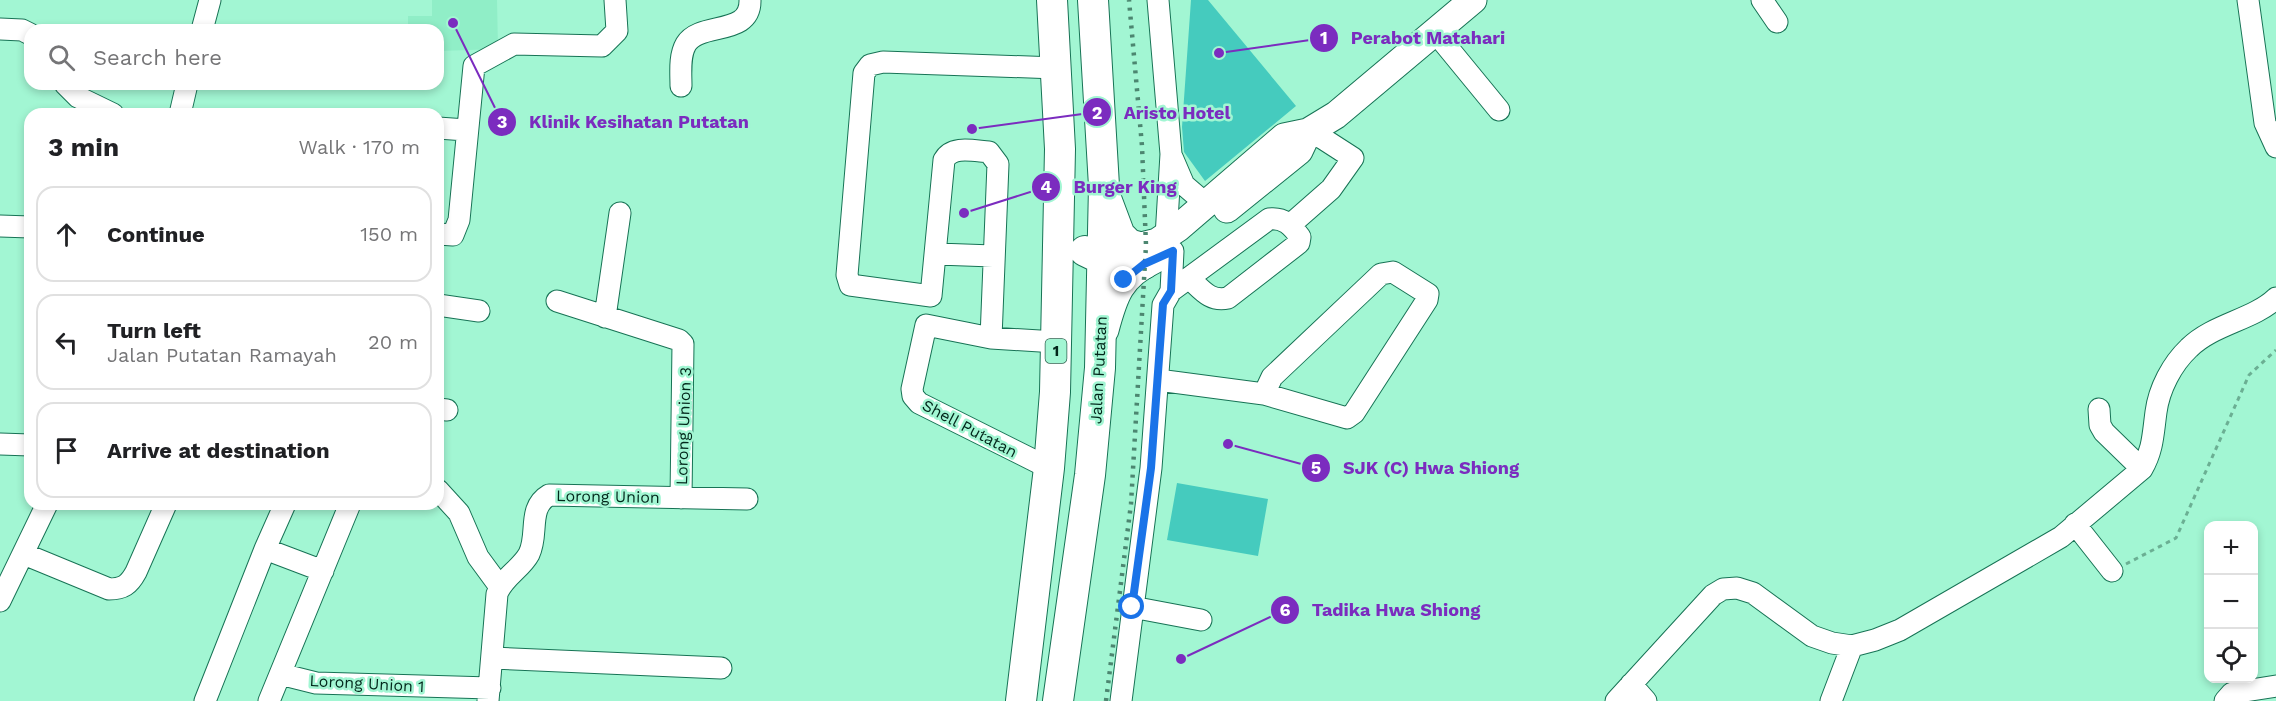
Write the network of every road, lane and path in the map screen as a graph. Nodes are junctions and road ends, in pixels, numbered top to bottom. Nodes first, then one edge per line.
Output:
1 (210, 0) edge
2 (615, 0) edge
3 (750, 0) edge
4 (1052, 0) edge
5 (1094, 0) edge
6 (1158, 0) edge
7 (1473, 0) edge
8 (1762, 0) edge
9 (2248, 0) edge
10 (1778, 22) dead end
11 (204, 24) edge
12 (0, 29) edge
13 (24, 31) edge
14 (1436, 32) junction
15 (1056, 68) junction
16 (681, 86) dead end
17 (71, 90) edge
18 (186, 90) edge
19 (101, 108) edge
20 (182, 108) edge
21 (1499, 110) dead end
22 (1336, 114) junction
23 (444, 128) edge
24 (466, 130) junction
25 (1308, 132) junction
26 (2276, 147) edge
27 (1171, 154) junction
28 (1353, 158) junction
29 (1104, 186) junction
30 (1241, 197) junction
31 (1205, 203) junction
32 (620, 213) dead end
33 (1263, 224) junction
34 (1061, 225) junction
35 (1290, 225) junction
36 (0, 226) edge
37 (24, 227) edge
38 (444, 234) edge
39 (1169, 244) junction
40 (937, 254) junction
41 (993, 256) junction
42 (1102, 262) junction
43 (1144, 264) junction
44 (1190, 279) junction
45 (1171, 291) junction
46 (931, 296) junction
47 (2276, 298) edge
48 (557, 301) dead end
49 (444, 306) edge
50 (479, 311) dead end
51 (604, 317) junction
52 (926, 325) junction
53 (991, 338) junction
54 (1056, 342) junction
55 (1102, 342) junction
56 (2276, 350) edge
57 (1158, 380) junction
58 (1055, 392) junction
59 (1099, 392) junction
60 (1264, 394) junction
61 (2099, 408) dead end
62 (0, 444) edge
63 (24, 445) edge
64 (1049, 468) junction
65 (2142, 469) junction
66 (444, 497) edge
67 (681, 498) junction
68 (747, 499) dead end
69 (44, 510) edge
70 (163, 510) edge
71 (282, 510) edge
72 (348, 510) edge
73 (2075, 524) junction
74 (265, 549) junction
75 (24, 554) junction
76 (323, 571) junction
77 (2112, 571) joint
78 (500, 587) junction
79 (0, 601) edge
80 (1132, 607) junction
81 (1201, 620) dead end
82 (1852, 646) junction
83 (492, 658) junction
84 (721, 668) dead end
85 (280, 674) junction
86 (1631, 684) junction
87 (2276, 686) edge
88 (489, 694) edge
89 (205, 701) edge
90 (269, 701) edge
91 (1021, 701) edge
92 (1058, 701) edge
93 (1121, 701) edge
94 (1616, 701) edge
95 (1647, 701) edge
96 (1831, 701) edge
97 (2225, 701) edge

1 - 11 street
2 - 24 street
3 - 16 street
4 - 15 highway, 1
5 - 29 highway, Jalan Putatan
6 - 27 street
7 - 14 main road
8 - 10 street
9 - 26 street
12 - 13 street
14 - 21 street
14 - 22 main road
15 - 34 highway, 1
15 - 46 street
17 - 19 street
18 - 20 street
22 - 25 main road
22 - 28 street
23 - 24 street
24 - 38 street
25 - 28 street
25 - 30 main road
25 - 31 main road
27 - 31 street
27 - 39 street
28 - 35 street
29 - 39 main road
29 - 42 highway, Jalan Putatan
30 - 33 street
30 - 39 main road
31 - 39 main road
32 - 51 street
33 - 35 street
33 - 44 street
34 - 42 highway
34 - 54 highway, 1
35 - 44 street
36 - 37 street
39 - 43 main road
39 - 45 street
40 - 41 street
40 - 41 street, Shell Putatan
40 - 46 street, Shell Putatan
41 - 53 street, Shell Putatan
42 - 43 highway
42 - 55 highway, Jalan Putatan
43 - 55 main road
44 - 45 street
45 - 57 street
46 - 52 street, Shell Putatan
47 - 65 street
48 - 51 street, Lorong Union 3
49 - 50 street
51 - 67 street, Lorong Union 3
52 - 53 street
52 - 64 street, Shell Putatan
53 - 54 street
54 - 58 highway, 1
55 - 59 highway, Jalan Putatan
56 - 77 path
57 - 60 street
57 - 80 street
58 - 59 highway
58 - 64 highway, 1
59 - 92 highway, Jalan Putatan
60 - 60 street
61 - 65 street
62 - 63 street
64 - 91 highway, 1
65 - 73 street
66 - 78 street
67 - 68 street, Lorong Union
67 - 78 street, Lorong Union
69 - 75 street
70 - 75 street
71 - 74 street
72 - 76 street
73 - 77 street
73 - 82 street
74 - 76 street
74 - 89 street
75 - 79 street
76 - 85 street
78 - 83 street
80 - 81 street
80 - 93 street
82 - 86 street
82 - 96 street
83 - 84 street
83 - 88 street
85 - 88 street, Lorong Union 1
85 - 90 street
86 - 94 street
86 - 95 street
87 - 97 street

